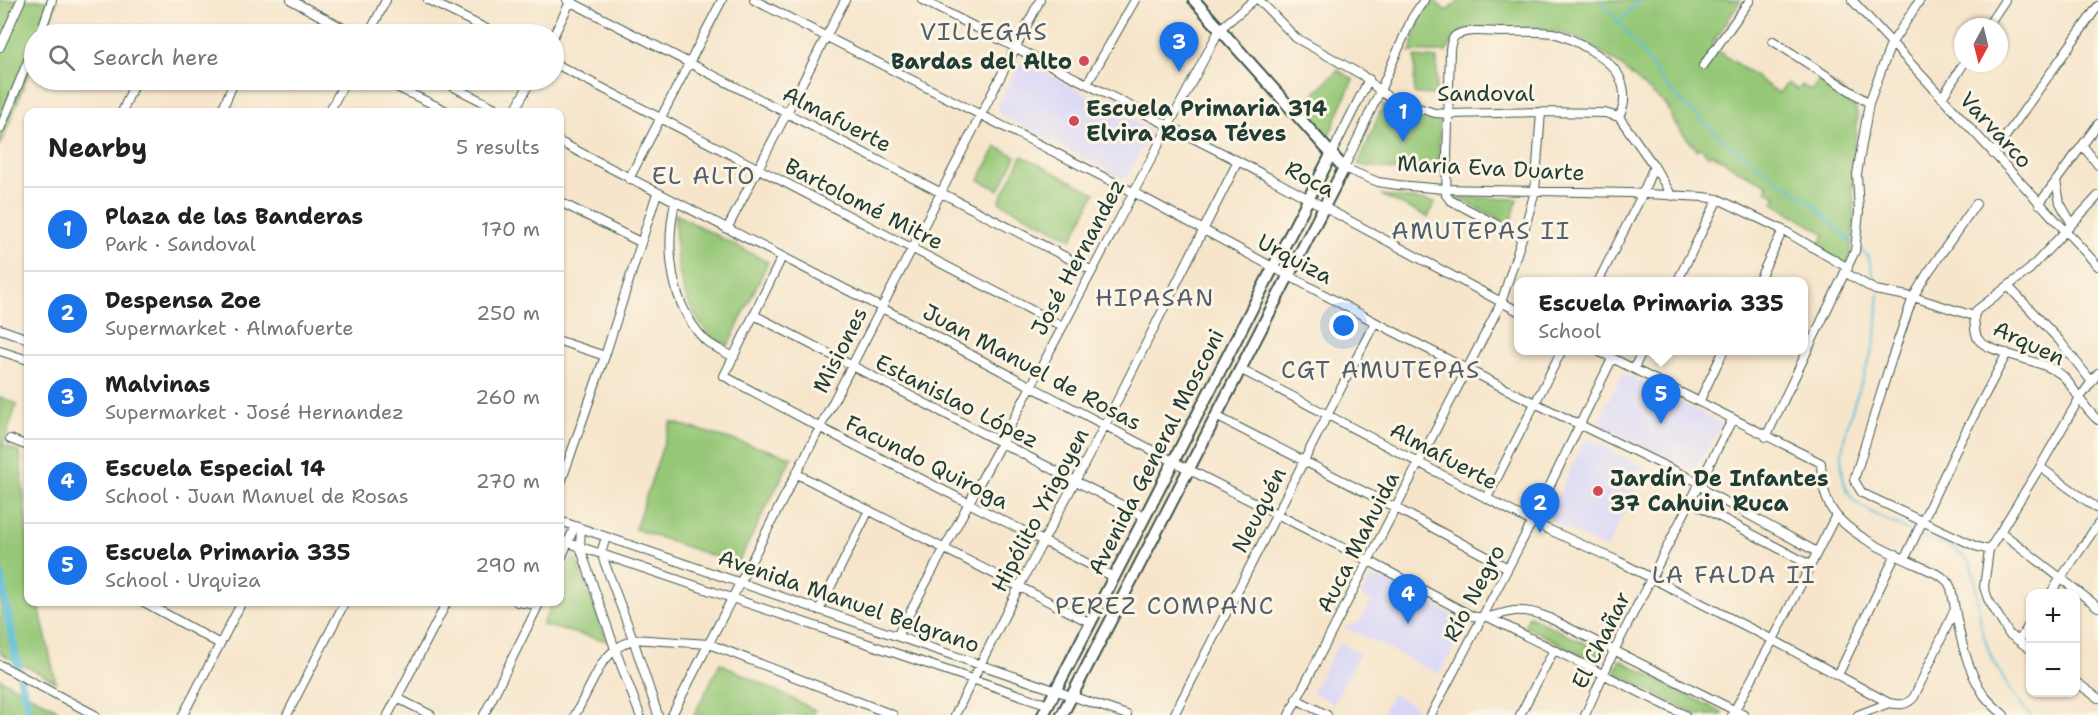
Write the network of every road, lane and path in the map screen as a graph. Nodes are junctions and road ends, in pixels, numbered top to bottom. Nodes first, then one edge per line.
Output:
1 (21, 0) edge
2 (52, 0) edge
3 (291, 0) edge
4 (386, 0) edge
5 (428, 0) edge
6 (569, 0) edge
7 (722, 0) edge
8 (754, 0) edge
9 (845, 0) edge
10 (922, 0) edge
11 (1040, 0) edge
12 (1135, 0) edge
13 (1194, 0) edge
14 (1254, 0) edge
15 (1259, 0) edge
16 (1750, 0) edge
17 (1852, 0) edge
18 (1920, 0) edge
19 (2005, 0) edge
20 (2093, 0) edge
21 (1422, 1) edge
22 (2098, 4) edge
23 (1994, 18) edge
24 (44, 24) edge
25 (335, 24) edge
26 (374, 24) edge
27 (477, 24) edge
28 (559, 24) edge
29 (1220, 29) junction
30 (826, 37) junction
31 (1773, 41) dead end
32 (1891, 44) junction
33 (0, 47) edge
34 (1016, 47) junction
35 (689, 64) junction
36 (1703, 66) dead end
37 (564, 68) edge
38 (24, 70) edge
39 (1958, 72) edge
40 (1369, 80) junction
41 (1087, 84) junction
42 (132, 90) edge
43 (231, 90) edge
44 (341, 90) edge
45 (403, 90) edge
46 (460, 90) edge
47 (526, 90) edge
48 (1380, 92) junction
49 (1942, 98) junction
50 (1869, 103) junction
51 (124, 108) edge
52 (223, 108) edge
53 (331, 108) edge
54 (441, 108) edge
55 (495, 108) edge
56 (516, 108) edge
57 (1541, 112) junction
58 (786, 113) junction
59 (981, 114) junction
60 (1448, 114) junction
61 (662, 117) junction
62 (1619, 117) junction
63 (2098, 124) edge
64 (1168, 126) junction
65 (0, 129) edge
66 (564, 144) edge
67 (2083, 146) junction
68 (1332, 153) junction
69 (1993, 154) junction
70 (1238, 162) junction
71 (2098, 165) edge
72 (1654, 166) junction
73 (1344, 168) junction
74 (758, 170) junction
75 (629, 179) junction
76 (2056, 181) junction
77 (1444, 189) junction
78 (1535, 191) junction
79 (941, 192) junction
80 (1132, 192) junction
81 (657, 193) junction
82 (1642, 195) junction
83 (1672, 196) junction
84 (2098, 196) edge
85 (1308, 199) junction
86 (1718, 199) junction
87 (675, 202) junction
88 (564, 204) edge
89 (1976, 204) dead end
90 (2039, 204) junction
91 (1323, 207) junction
92 (2072, 224) junction
93 (727, 229) junction
94 (1783, 230) junction
95 (1202, 231) junction
96 (2065, 232) junction
97 (1522, 238) junction
98 (640, 242) junction
99 (912, 250) junction
100 (782, 257) junction
101 (2098, 266) edge
102 (1273, 268) junction
103 (1091, 270) junction
104 (1847, 271) junction
105 (1288, 276) junction
106 (1601, 277) edge
107 (1679, 277) edge
108 (1760, 277) edge
109 (2008, 286) junction
110 (1914, 297) junction
111 (1501, 303) junction
112 (882, 308) junction
113 (1514, 309) edge
114 (754, 315) junction
115 (1974, 316) junction
116 (1375, 322) junction
117 (1062, 326) junction
118 (0, 329) edge
119 (24, 338) edge
120 (564, 341) edge
121 (1808, 350) edge
122 (0, 351) edge
123 (2007, 353) junction
124 (1560, 355) edge
125 (1604, 355) edge
126 (1641, 355) edge
127 (1722, 355) edge
128 (1806, 355) edge
129 (605, 356) junction
130 (734, 357) junction
131 (24, 359) edge
132 (1612, 359) junction
133 (851, 367) junction
134 (1634, 368) junction
135 (1240, 369) junction
136 (1467, 369) junction
137 (2098, 373) edge
138 (2092, 382) junction
139 (1031, 386) junction
140 (2079, 399) junction
141 (1699, 402) junction
142 (1535, 403) junction
143 (1216, 416) junction
144 (1328, 416) junction
145 (1732, 420) junction
146 (2098, 420) edge
147 (1105, 425) junction
148 (1579, 425) junction
149 (820, 428) junction
150 (1766, 436) junction
151 (10, 439) dead end
152 (1001, 443) junction
153 (24, 444) edge
154 (1419, 461) junction
155 (1173, 462) junction
156 (1304, 462) junction
157 (2040, 467) junction
158 (1188, 470) junction
159 (564, 474) edge
160 (797, 474) junction
161 (1075, 481) junction
162 (1700, 483) junction
163 (1486, 498) junction
164 (1690, 501) junction
165 (969, 504) junction
166 (1396, 508) junction
167 (2098, 509) edge
168 (869, 510) junction
169 (1276, 514) junction
170 (1836, 515) junction
171 (1145, 517) junction
172 (564, 522) edge
173 (1532, 522) junction
174 (1922, 522) junction
175 (2098, 524) edge
176 (578, 527) junction
177 (2001, 532) junction
178 (606, 537) junction
179 (564, 542) edge
180 (1043, 542) junction
181 (580, 547) junction
182 (945, 549) junction
183 (1989, 550) junction
184 (1817, 552) junction
185 (601, 553) junction
186 (1896, 554) junction
187 (1905, 558) junction
188 (1369, 561) junction
189 (1810, 566) junction
190 (1508, 568) junction
191 (1114, 577) junction
192 (1651, 579) junction
193 (2060, 579) junction
194 (741, 583) junction
195 (1020, 585) junction
196 (2053, 589) edge
197 (733, 598) junction
198 (151, 606) edge
199 (240, 606) edge
200 (343, 606) edge
201 (445, 606) edge
202 (538, 606) edge
203 (2098, 607) edge
204 (1955, 609) junction
205 (819, 610) junction
206 (1484, 618) junction
207 (1091, 622) junction
208 (2026, 630) edge
209 (897, 636) junction
210 (633, 639) junction
211 (1773, 640) junction
212 (2019, 641) junction
213 (220, 644) junction
214 (709, 645) junction
215 (2026, 646) edge
216 (615, 649) junction
217 (1554, 650) junction
218 (1614, 651) junction
219 (0, 665) edge
220 (981, 665) junction
221 (1604, 674) junction
222 (1838, 675) junction
223 (973, 679) junction
224 (2080, 685) edge
225 (1056, 691) junction
226 (1072, 696) junction
227 (397, 698) junction
228 (2098, 698) edge
229 (1296, 699) junction
230 (1889, 703) junction
231 (1049, 705) junction
232 (1733, 713) edge
233 (95, 715) edge
234 (183, 715) edge
235 (286, 715) edge
236 (388, 715) edge
237 (431, 715) edge
238 (484, 715) edge
239 (575, 715) edge
240 (640, 715) edge
241 (658, 715) edge
242 (672, 715) edge
243 (893, 715) edge
244 (955, 715) edge
245 (1043, 715) edge
246 (1062, 715) edge
247 (1127, 715) edge
248 (1174, 715) edge
249 (1289, 715) edge
250 (1327, 715) edge
251 (1431, 715) edge
252 (1520, 715) edge
253 (1585, 715) edge
254 (1684, 715) edge
255 (1744, 715) edge
256 (1858, 715) edge
257 (2004, 715) edge

1 - 33 street
2 - 24 street
3 - 25 street
4 - 26 street
5 - 27 street
6 - 28 street
6 - 35 street, Almafuerte
7 - 35 street
8 - 30 street, Urquiza
9 - 30 street
10 - 34 street, Roca
11 - 34 street, Misiones
12 - 41 street
13 - 29 main road, Maria Eva Duarte
14 - 29 street, José Hernandez
15 - 40 street, Sandoval
16 - 36 street
17 - 32 street, Varvarco
18 - 32 street
19 - 23 street
20 - 22 street
21 - 48 street, Avenida General Mosconi
22 - 69 street
29 - 64 street, José Hernandez
29 - 68 main road, Maria Eva Duarte
30 - 58 street
30 - 59 street, Urquiza
31 - 50 street
32 - 49 street, Varvarco
32 - 50 street
34 - 41 street, Roca
34 - 59 street, Misiones
35 - 58 street, Almafuerte
35 - 61 street
37 - 61 street, Bartolomé Mitre
38 - 65 street
39 - 49 street
40 - 48 street, Sandoval
40 - 68 street, Avenida General Mosconi
41 - 64 street, Roca
42 - 51 street
43 - 52 street
44 - 53 street
45 - 54 street
46 - 55 street
47 - 56 street
48 - 60 street, Sandoval
48 - 73 street, Avenida General Mosconi
49 - 69 street, Varvarco
50 - 104 street
57 - 60 street, Sandoval
57 - 62 street, Sandoval
57 - 78 street, Auca Mahuida
58 - 74 street
58 - 79 street, Almafuerte
59 - 79 street, Misiones
59 - 80 street, Urquiza
60 - 62 street
60 - 77 street
61 - 74 street, Bartolomé Mitre
61 - 75 street
62 - 72 street
63 - 67 street
64 - 70 street, Roca
64 - 80 street, José Hernandez
66 - 75 street, Juan Manuel de Rosas
67 - 71 street
67 - 76 street
68 - 73 main road, Maria Eva Duarte
68 - 85 main road, Avenida General Mosconi
69 - 90 street, Varvarco
70 - 85 street, Roca
70 - 95 street, Hipólito Yrigoyen
72 - 82 street
72 - 83 street
73 - 77 street, Maria Eva Duarte
73 - 91 main road, Avenida General Mosconi
74 - 93 street
74 - 99 street, Bartolomé Mitre
75 - 81 street, Juan Manuel de Rosas
76 - 90 street
76 - 92 street
77 - 78 street, Maria Eva Duarte
77 - 97 street
78 - 82 street, Maria Eva Duarte
78 - 97 street, Auca Mahuida
79 - 99 street, Misiones
79 - 103 street, Almafuerte
80 - 95 street, Urquiza
80 - 103 street, José Hernandez
81 - 87 street, Juan Manuel de Rosas
81 - 98 street
82 - 83 street, Maria Eva Duarte
82 - 106 street
83 - 86 street, Maria Eva Duarte
84 - 92 street
85 - 91 street, Roca
85 - 102 main road, Avenida General Mosconi
86 - 94 street, Maria Eva Duarte
86 - 107 street
87 - 93 street, Juan Manuel de Rosas
87 - 130 street
88 - 98 street
89 - 110 street
90 - 96 street, Varvarco
91 - 105 main road, Avenida General Mosconi
91 - 111 street, Roca
92 - 96 street
93 - 100 street, Juan Manuel de Rosas
94 - 104 street, Maria Eva Duarte
94 - 108 street
95 - 102 street, Urquiza
95 - 147 street, Hipólito Yrigoyen
96 - 101 street, Varvarco
96 - 109 street
97 - 111 street, Auca Mahuida
98 - 129 street
99 - 112 street, Misiones
99 - 117 street, Bartolomé Mitre
100 - 112 street, Juan Manuel de Rosas
100 - 114 street
102 - 105 street, Urquiza
102 - 155 main road, Avenida General Mosconi
103 - 117 street, José Hernandez
104 - 110 street, Arquen
104 - 121 street
105 - 116 street, Urquiza
105 - 135 main road, Avenida General Mosconi
109 - 115 street
109 - 138 street
110 - 115 street, Arquen
110 - 174 street
111 - 113 street, Roca
111 - 136 street, Auca Mahuida
112 - 133 street, Misiones
112 - 139 street, Juan Manuel de Rosas
114 - 130 street
114 - 133 street, Estanislao López
115 - 123 street, Arquen
116 - 136 street, Urquiza
116 - 144 street, Neuquén
117 - 139 street, José Hernandez
118 - 119 street
120 - 129 street
122 - 131 street
123 - 140 street, Arquen
123 - 174 street
124 - 142 street
125 - 132 street
126 - 134 street
127 - 141 street
128 - 150 street
129 - 159 street
130 - 149 street, Facundo Quiroga
132 - 134 street
132 - 148 street, Río Negro
133 - 149 street, Misiones
133 - 152 street, Estanislao López
134 - 141 street
135 - 143 main road, Avenida General Mosconi
135 - 144 street, Almafuerte
136 - 142 street, Urquiza
136 - 154 street, Auca Mahuida
137 - 138 street
138 - 140 street
139 - 147 street, Juan Manuel de Rosas
139 - 152 street, José Hernandez
140 - 146 street, Arquen
140 - 157 street
141 - 145 street
142 - 148 street, Urquiza
142 - 163 street
143 - 156 street
143 - 158 main road, Avenida General Mosconi
144 - 154 street, Almafuerte
144 - 156 street, Neuquén
145 - 150 street
145 - 162 street, El Chañar
147 - 155 street, Juan Manuel de Rosas
147 - 161 street, Hipólito Yrigoyen
148 - 162 street, Urquiza
148 - 173 street, Río Negro
149 - 160 street, Misiones
149 - 165 street, Facundo Quiroga
150 - 170 street
151 - 153 street
152 - 161 street, Estanislao López
152 - 165 street, José Hernandez
154 - 163 street, Almafuerte
154 - 166 street, Auca Mahuida
155 - 158 street, Juan Manuel de Rosas
155 - 171 main road, Avenida General Mosconi
156 - 166 street
156 - 169 street, Neuquén
157 - 167 street
157 - 177 street
158 - 169 street, Juan Manuel de Rosas
158 - 226 main road, Avenida General Mosconi
160 - 168 street
160 - 194 street, Misiones
161 - 171 street, Estanislao López
161 - 180 street, Hipólito Yrigoyen
162 - 164 street, El Chañar
162 - 184 street, Urquiza
163 - 173 street, Almafuerte
164 - 189 street
164 - 192 street, El Chañar
165 - 180 street, Facundo Quiroga
165 - 182 street, José Hernandez
166 - 188 street, Auca Mahuida
166 - 190 street
168 - 182 street
168 - 205 street
169 - 188 street, Juan Manuel de Rosas
169 - 248 street, Neuquén
170 - 184 street
170 - 186 street
171 - 191 main road, Avenida General Mosconi
172 - 176 street, Avenida Manuel Belgrano
173 - 190 street, Río Negro
173 - 192 street, Almafuerte
174 - 183 street
174 - 187 street
175 - 193 street
176 - 178 street, Avenida Manuel Belgrano
176 - 179 street
176 - 181 street
177 - 183 street
177 - 193 street
178 - 185 street
178 - 194 street, Avenida Manuel Belgrano
179 - 181 street
180 - 191 street, Facundo Quiroga
180 - 195 street, Hipólito Yrigoyen
181 - 185 street
181 - 216 street
182 - 195 street
182 - 209 street, José Hernandez
183 - 212 street
184 - 189 street
185 - 197 street
185 - 210 street
186 - 187 street
186 - 222 street
187 - 204 street
188 - 206 street, Juan Manuel de Rosas
188 - 229 street, Auca Mahuida
189 - 211 street
190 - 206 street, Río Negro
191 - 207 main road, Avenida General Mosconi
192 - 211 street, Almafuerte
192 - 218 street, El Chañar
193 - 196 street
193 - 203 street
194 - 197 street, Misiones
194 - 205 street, Avenida Manuel Belgrano
195 - 207 street
195 - 220 street, Hipólito Yrigoyen
197 - 214 street, Misiones
197 - 223 street
198 - 213 street
199 - 213 street
200 - 235 street
201 - 227 street
202 - 238 street
204 - 230 street
204 - 257 street
205 - 209 street, Avenida Manuel Belgrano
206 - 217 street, Juan Manuel de Rosas
206 - 218 street
206 - 251 street, Río Negro
207 - 225 main road, Avenida General Mosconi
208 - 212 street
209 - 220 street, Avenida Manuel Belgrano
210 - 214 street
210 - 216 street
210 - 241 street
211 - 222 street, Almafuerte
211 - 232 street
212 - 215 street
213 - 234 street
214 - 242 street, Misiones
214 - 243 street
216 - 239 street
216 - 240 street
217 - 221 street, Juan Manuel de Rosas
217 - 252 street
218 - 221 street, El Chañar
218 - 232 street
219 - 233 street
220 - 223 street, Hipólito Yrigoyen
220 - 225 street, Avenida Manuel Belgrano
221 - 253 street, El Chañar
221 - 254 street, Juan Manuel de Rosas
222 - 230 street, Almafuerte
223 - 231 street
223 - 244 street, Hipólito Yrigoyen
224 - 228 street
225 - 226 street, Avenida Manuel Belgrano
225 - 231 main road, Avenida General Mosconi
226 - 246 main road, Avenida General Mosconi
226 - 247 street, Avenida Manuel Belgrano
227 - 236 street
227 - 237 street
229 - 249 street, Auca Mahuida
229 - 250 street
230 - 256 street
231 - 245 main road, Avenida General Mosconi
232 - 255 street

